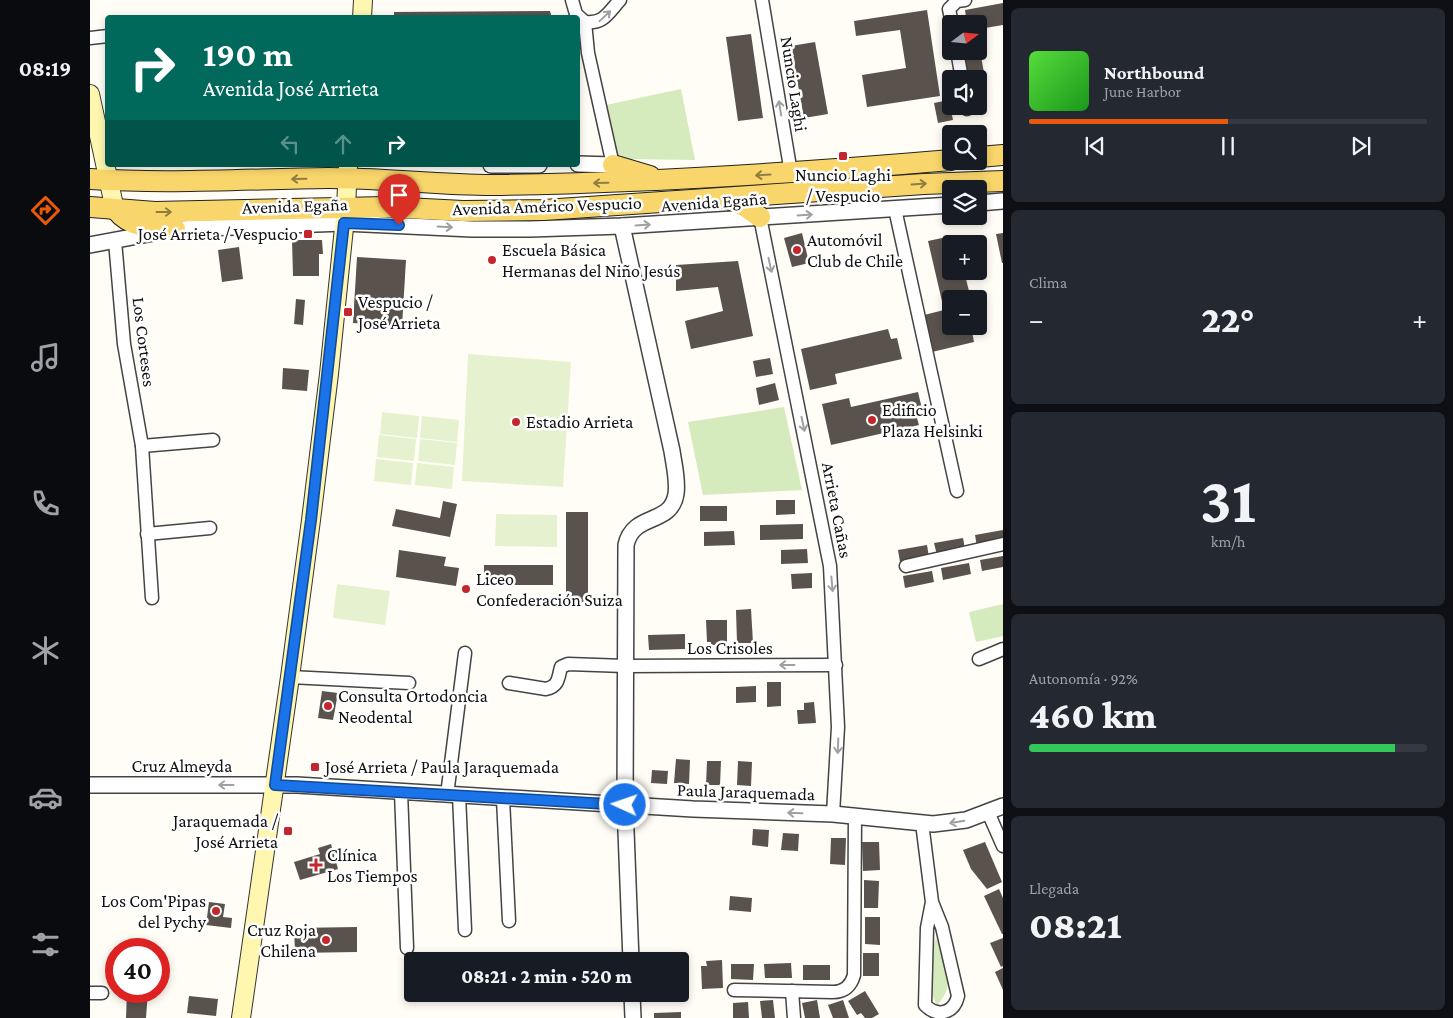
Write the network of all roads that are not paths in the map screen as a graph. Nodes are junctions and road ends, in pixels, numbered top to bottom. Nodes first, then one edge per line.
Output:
1 (363, 0) edge
2 (572, 0) edge
3 (620, 0) edge
4 (762, 0) edge
5 (965, 0) edge
6 (362, 15) edge
7 (577, 15) edge
8 (950, 15) edge
9 (580, 18) edge
10 (585, 22) junction
11 (105, 36) edge
12 (90, 38) edge
13 (90, 94) edge
14 (1003, 155) edge
15 (987, 156) edge
16 (942, 161) edge
17 (580, 164) edge
18 (613, 165) junction
19 (348, 172) edge
20 (791, 173) junction
21 (99, 179) edge
22 (666, 180) junction
23 (1003, 181) edge
24 (725, 198) junction
25 (1003, 201) edge
26 (987, 202) edge
27 (942, 206) edge
28 (90, 208) edge
29 (895, 209) junction
30 (115, 210) junction
31 (345, 215) junction
32 (760, 217) junction
33 (622, 226) junction
34 (175, 229) junction
35 (116, 241) junction
36 (90, 245) edge
37 (213, 440) dead end
38 (142, 446) junction
39 (957, 491) dead end
40 (210, 528) dead end
41 (147, 534) junction
42 (1003, 544) edge
43 (906, 566) dead end
44 (152, 598) dead end
45 (1003, 649) edge
46 (465, 653) dead end
47 (979, 659) dead end
48 (836, 665) junction
49 (626, 666) junction
50 (290, 677) junction
51 (409, 683) dead end
52 (509, 683) dead end
53 (90, 785) edge
54 (275, 785) junction
55 (401, 792) junction
56 (453, 795) junction
57 (503, 799) junction
58 (625, 805) junction
59 (1003, 806) edge
60 (988, 812) junction
61 (833, 814) junction
62 (855, 816) junction
63 (922, 823) junction
64 (1003, 846) edge
65 (932, 902) junction
66 (509, 921) dead end
67 (465, 930) dead end
68 (407, 948) dead end
69 (631, 952) edge
70 (734, 990) dead end
71 (792, 991) junction
72 (632, 1002) edge
73 (938, 1016) edge
74 (241, 1018) edge
75 (633, 1018) edge
76 (794, 1018) edge

1 - 6 main road
2 - 7 street
10 -> 3 street
20 -> 4 street, Nuncio Laghi
5 - 8 street
9 - 10 street
10 - 18 street
11 - 12 street
13 - 21 main road
14 - 15 main road
16 - 20 main road, Avenida Américo Vespucio
17 - 18 street
18 - 22 main road
19 -> 21 main road, Avenida Américo Vespucio
22 -> 19 main road, Avenida Américo Vespucio
19 - 31 main road
20 -> 22 main road, Avenida Américo Vespucio
21 - 30 main road
24 -> 23 main road, Avenida Américo Vespucio
24 - 31 main road, Avenida Américo Vespucio
24 - 32 main road
25 - 26 street
27 - 29 street, Avenida Egaña
28 - 30 main road, Avenida Américo Vespucio
32 -> 29 street, Avenida Egaña
29 - 39 street
30 -> 31 main road, Avenida Américo Vespucio
30 - 34 main road
31 -> 33 street, Avenida Egaña
31 - 34 street, Avenida Egaña
31 - 50 main road
33 -> 32 street, Avenida Egaña
32 -> 48 street, Arrieta Cañas
33 - 49 street
34 - 35 street, Avenida Egaña
35 - 36 street, Avenida Egaña
35 - 38 street, Los Corteses
37 - 38 street
38 - 41 street, Los Corteses
40 - 41 street
41 - 44 street, Los Corteses
42 - 43 street
45 - 47 street
46 - 56 street
48 -> 49 street, Los Crisoles
48 -> 61 street, Arrieta Cañas
49 - 52 street, Los Crisoles
49 - 58 street
50 - 51 street
50 - 54 main road
54 -> 53 street, Cruz Almeyda
54 - 55 street, Paula Jaraquemada
54 - 74 main road
55 - 56 street, Paula Jaraquemada
55 - 68 street
56 - 57 street, Paula Jaraquemada
56 - 67 street
57 - 58 street, Paula Jaraquemada
57 - 66 street
61 -> 58 street, Paula Jaraquemada
58 - 69 street
59 - 60 street, Paula Jaraquemada
60 -> 63 street, Paula Jaraquemada
60 - 64 street
61 - 62 street, Paula Jaraquemada
62 - 63 street, Paula Jaraquemada
62 - 71 street
63 - 65 street
65 - 73 street
65 - 73 street
70 - 71 street
71 - 76 street
72 - 75 street

